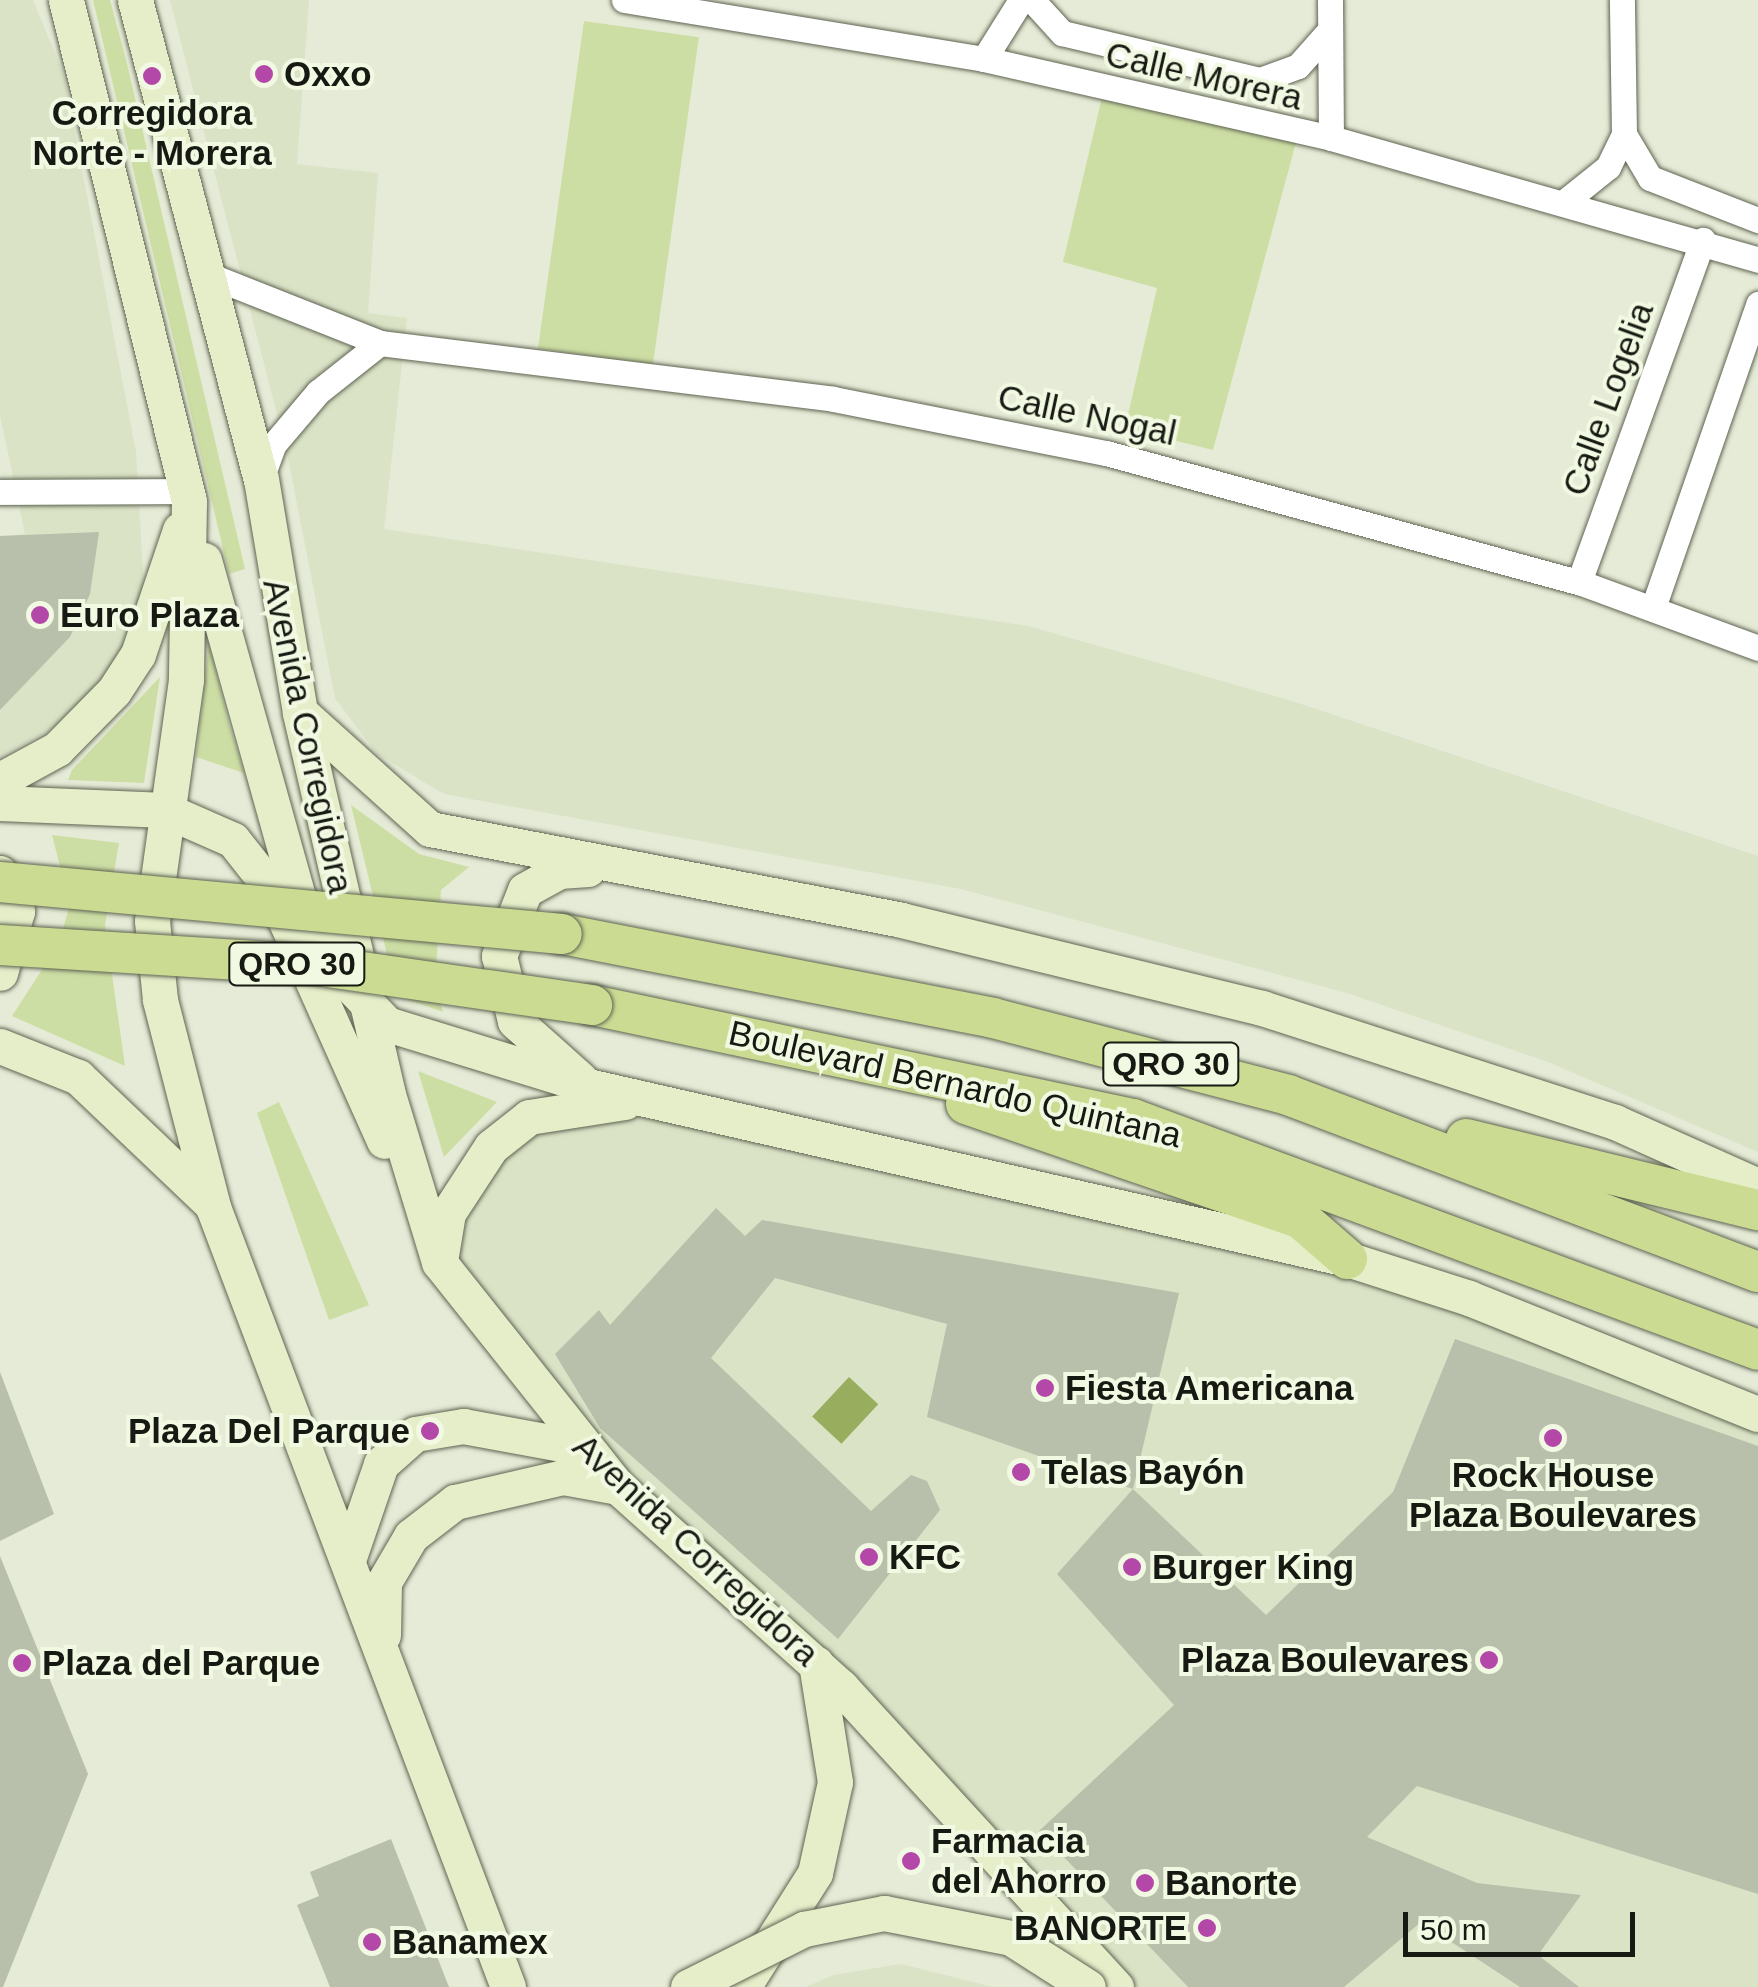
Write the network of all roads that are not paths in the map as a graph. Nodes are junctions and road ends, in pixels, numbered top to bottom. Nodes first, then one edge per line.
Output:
1 (66, 0) edge
2 (136, 0) edge
3 (624, 0) edge
4 (1021, 0) edge
5 (1032, 0) edge
6 (1330, 0) edge
7 (1622, 0) edge
8 (740, 10) edge
9 (1330, 30) junction
10 (984, 59) junction
11 (1624, 134) junction
12 (1331, 138) junction
13 (1564, 203) junction
14 (1758, 220) edge
15 (1703, 240) junction
16 (1758, 260) edge
17 (200, 272) junction
18 (1758, 304) edge
19 (380, 342) junction
20 (260, 479) junction
21 (0, 492) edge
22 (188, 496) junction
23 (1578, 582) junction
24 (1652, 608) junction
25 (1758, 648) edge
26 (300, 712) junction
27 (0, 780) edge
28 (0, 803) edge
29 (165, 810) junction
30 (618, 867) junction
31 (0, 873) edge
32 (0, 882) edge
33 (0, 946) edge
34 (0, 973) edge
35 (367, 1003) junction
36 (768, 1036) junction
37 (0, 1046) edge
38 (588, 1086) junction
39 (1288, 1095) junction
40 (645, 1098) junction
41 (1758, 1186) edge
42 (213, 1206) junction
43 (1758, 1210) edge
44 (423, 1223) junction
45 (1347, 1259) junction
46 (440, 1262) junction
47 (1758, 1272) edge
48 (1758, 1350) edge
49 (1758, 1414) edge
50 (583, 1448) junction
51 (618, 1487) junction
52 (348, 1560) junction
53 (383, 1653) junction
54 (816, 1664) junction
55 (497, 1977) edge
56 (688, 1987) edge
57 (743, 1987) edge
58 (1088, 1987) edge
59 (1116, 1987) edge

1 - 22 main road
2 - 17 main road, Avenida Corregidora
3 - 8 street, Calle Morera
4 - 10 street
5 - 9 street, Calle Morera
6 - 9 street
7 - 11 street
8 - 10 street, Calle Morera
9 - 12 street
10 - 12 street, Calle Morera
11 - 13 street
11 - 14 street
12 - 13 street, Calle Morera
13 - 15 street, Calle Morera
15 - 16 street, Calle Morera
15 - 23 street, Calle Logelia
17 - 19 street, Calle Nogal
17 - 20 main road, Avenida Corregidora
18 - 24 street
19 - 20 street
19 - 23 street, Calle Nogal
20 - 26 main road, Avenida Corregidora
21 - 22 street
22 - 27 main road
22 - 29 main road
22 - 35 main road
23 - 24 street, Calle Nogal
24 - 25 street, Calle Nogal
26 - 30 main road
26 - 35 main road, Avenida Corregidora
28 - 29 main road
29 - 42 main road
29 - 44 main road
30 - 38 main road
30 - 41 main road
31 - 34 main road
32 - 39 main road, Boulevard Bernardo Quintana / QRO 30, bridge
33 - 36 main road, Boulevard Bernardo Quintana / QRO 30, bridge
35 - 38 main road
35 - 44 main road, Avenida Corregidora
36 - 45 main road
36 - 48 main road, Boulevard Bernardo Quintana / QRO 30
37 - 42 main road
38 - 40 main road
39 - 43 main road
39 - 47 main road, Boulevard Bernardo Quintana / QRO 30
40 - 45 main road
40 - 46 main road
42 - 52 main road
44 - 46 main road, Avenida Corregidora
45 - 49 main road
46 - 50 main road, Avenida Corregidora
50 - 51 main road, Avenida Corregidora
50 - 52 main road
51 - 53 main road
51 - 54 main road, Avenida Corregidora
52 - 53 main road
53 - 55 main road
54 - 57 main road
54 - 59 main road, Avenida Corregidora
56 - 58 main road, bridge

